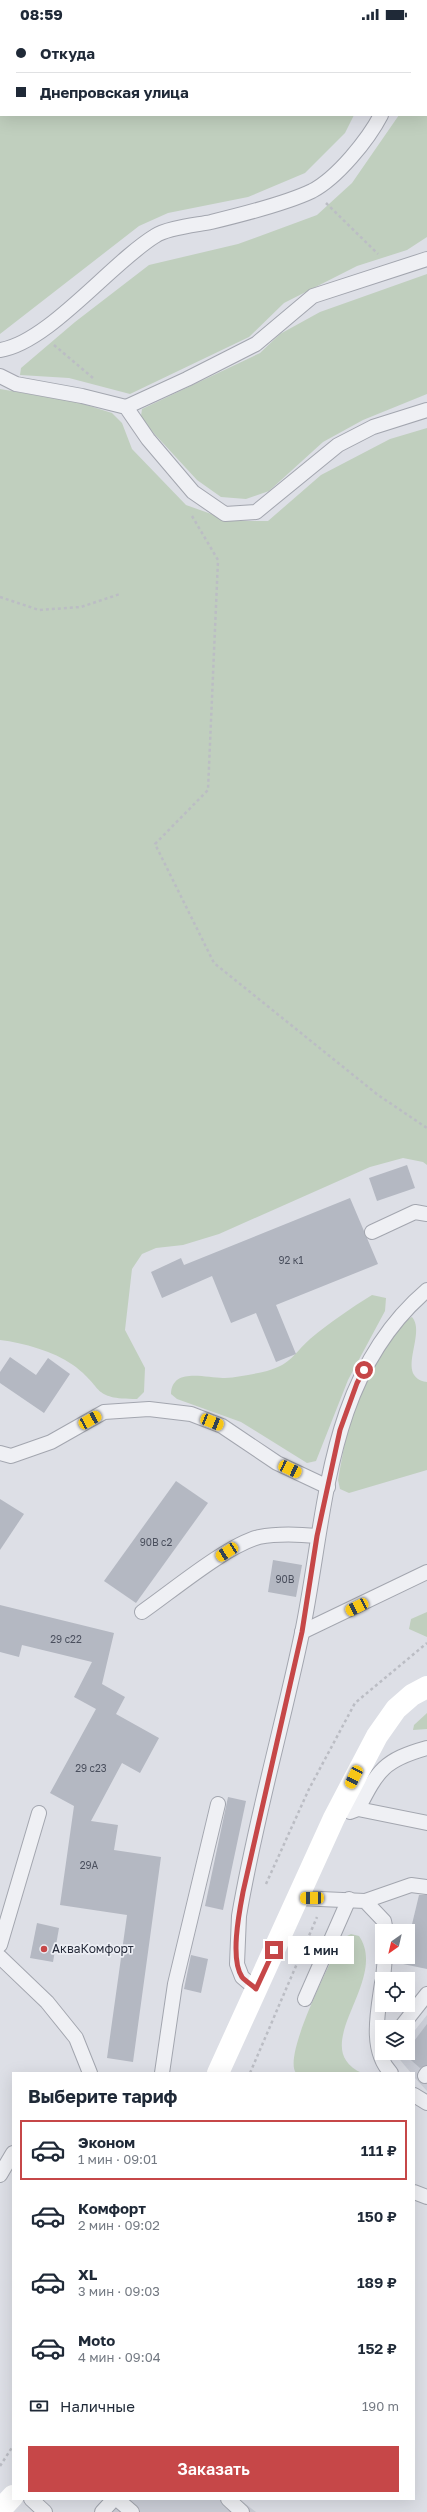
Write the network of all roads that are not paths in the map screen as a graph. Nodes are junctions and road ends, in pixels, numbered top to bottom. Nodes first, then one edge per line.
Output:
1 (380, 116) edge
2 (427, 259) edge
3 (0, 350) edge
4 (0, 376) edge
5 (126, 407) junction
6 (427, 410) edge
7 (427, 1214) edge
8 (372, 1232) dead end
9 (427, 1290) edge
10 (0, 1453) edge
11 (328, 1487) junction
12 (317, 1536) junction
13 (427, 1572) edge
14 (142, 1612) dead end
15 (302, 1632) junction
16 (427, 1687) edge
17 (427, 1748) edge
18 (218, 1804) dead end
19 (358, 1809) junction
20 (40, 1813) dead end
21 (334, 1818) junction
22 (427, 1823) edge
23 (427, 1887) edge
24 (298, 1898) junction
25 (348, 1899) junction
26 (365, 1901) junction
27 (385, 1924) edge
28 (0, 1945) edge
29 (0, 1957) edge
30 (256, 1989) junction
31 (427, 1994) edge
32 (305, 1999) dead end
33 (407, 2020) edge
34 (384, 2060) edge
35 (90, 2072) edge
36 (162, 2072) edge
37 (218, 2072) edge
38 (390, 2072) edge
39 (415, 2096) edge
40 (427, 2103) edge
41 (12, 2155) edge
42 (0, 2175) edge
43 (415, 2192) edge
44 (427, 2197) edge
45 (12, 2497) edge
46 (32, 2500) edge
47 (113, 2500) edge
48 (118, 2500) edge
49 (229, 2500) edge
50 (0, 2510) edge
51 (45, 2512) edge
52 (102, 2512) edge
53 (132, 2512) edge
54 (242, 2512) edge

1 - 3 lane
2 - 5 lane
4 - 5 lane
5 - 6 lane
7 - 8 lane
9 - 11 lane
10 - 11 lane
11 - 12 lane
12 - 14 lane
12 - 15 lane
13 - 15 lane
15 - 30 lane
16 - 21 main road
17 - 19 lane
18 - 36 lane
19 - 21 lane
19 - 22 lane
20 - 28 lane
21 - 24 main road
23 - 26 lane
24 - 25 lane
24 - 30 main road
25 - 26 lane
25 - 32 lane
26 - 27 lane
29 - 35 lane
30 - 37 main road
31 - 33 lane
34 - 38 lane
39 - 40 lane
41 - 42 lane
43 - 44 lane
45 - 50 main road
46 - 51 lane
47 - 52 lane
48 - 53 lane
49 - 54 lane

